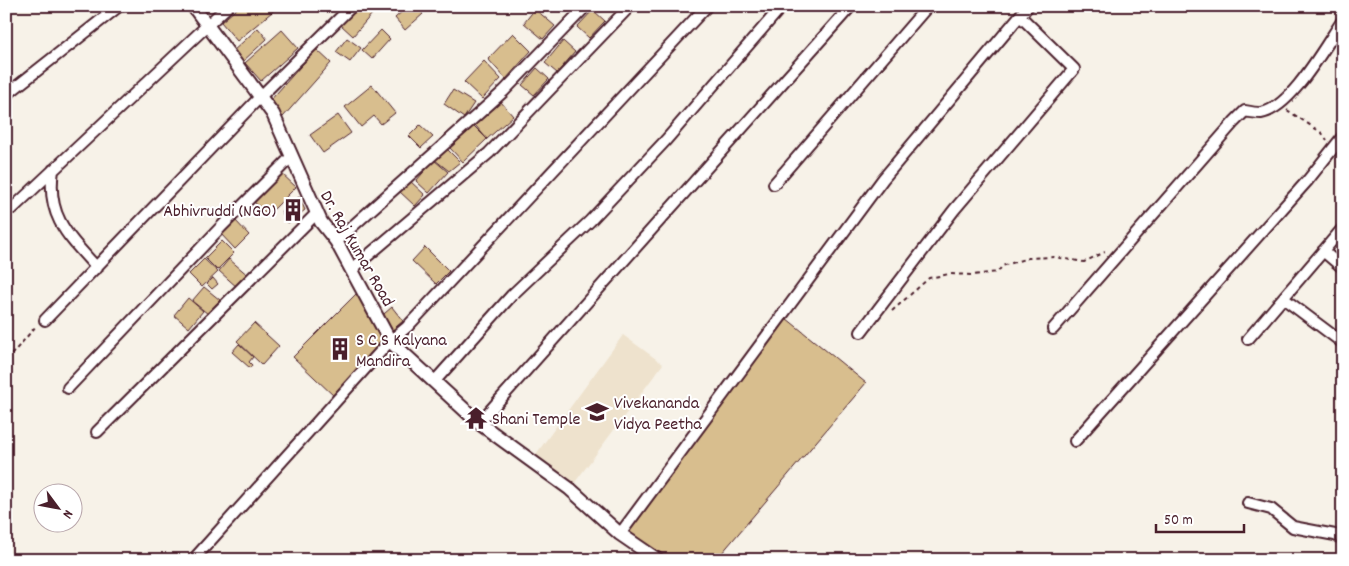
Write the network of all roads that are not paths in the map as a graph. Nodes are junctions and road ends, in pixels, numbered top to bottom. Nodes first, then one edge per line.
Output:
1 (119, 6) edge
2 (193, 6) edge
3 (228, 6) edge
4 (352, 6) edge
5 (586, 6) edge
6 (630, 6) edge
7 (707, 6) edge
8 (782, 6) edge
9 (851, 6) edge
10 (928, 6) edge
11 (1028, 6) edge
12 (1020, 16) junction
13 (1343, 20) edge
14 (208, 25) junction
15 (6, 95) edge
16 (260, 97) junction
17 (1343, 136) edge
18 (291, 157) junction
19 (53, 170) junction
20 (774, 184) dead end
21 (13, 208) dead end
22 (317, 212) junction
23 (1343, 228) edge
24 (336, 241) junction
25 (1323, 251) junction
26 (97, 268) junction
27 (1343, 268) edge
28 (351, 270) junction
29 (1283, 298) junction
30 (45, 320) road end
31 (1053, 329) dead end
32 (861, 332) dead end
33 (1248, 339) dead end
34 (390, 340) junction
35 (1343, 343) edge
36 (434, 382) junction
37 (68, 388) dead end
38 (479, 423) junction
39 (97, 432) dead end
40 (1075, 442) dead end
41 (1248, 503) dead end
42 (620, 534) junction
43 (1343, 539) edge
44 (193, 560) edge
45 (658, 560) edge

1 - 15 street
2 - 14 street, Dr. Raj Kumar Road
3 - 14 street
4 - 16 street
5 - 24 street
6 - 28 street
7 - 34 street
8 - 36 street
9 - 38 street
10 - 20 street
11 - 12 street
12 - 32 street
12 - 42 street
13 - 31 street
14 - 16 street, Dr. Raj Kumar Road
14 - 19 street
16 - 18 street, Dr. Raj Kumar Road
16 - 26 street
17 - 40 street
18 - 22 street, Dr. Raj Kumar Road
18 - 37 street
19 - 21 street
19 - 26 street
22 - 24 street, Dr. Raj Kumar Road
22 - 39 street
23 - 25 street
24 - 28 street, Dr. Raj Kumar Road
25 - 27 street
25 - 29 street
26 - 30 street
28 - 34 street, Dr. Raj Kumar Road
29 - 33 street
29 - 35 street
34 - 36 street, Dr. Raj Kumar Road
34 - 44 street
36 - 38 street, Dr. Raj Kumar Road
38 - 42 street, Dr. Raj Kumar Road
41 - 43 street
42 - 45 street, Dr. Raj Kumar Road

